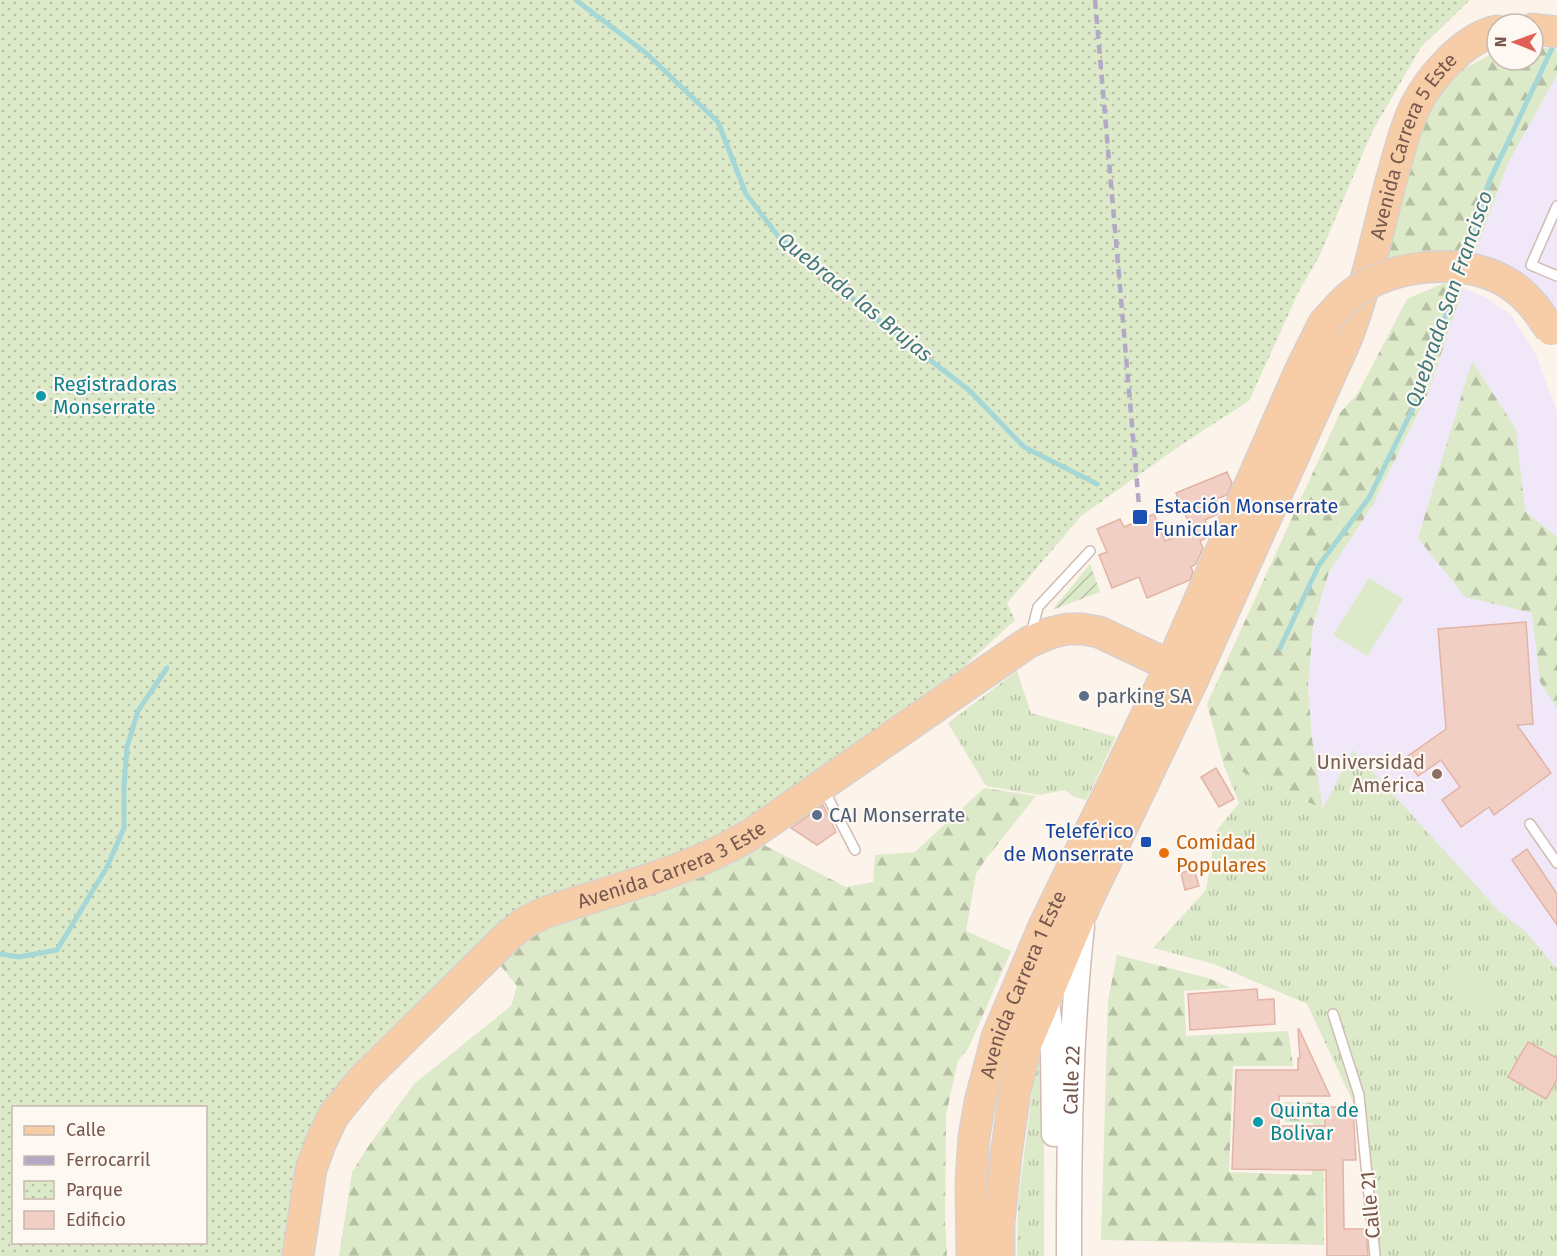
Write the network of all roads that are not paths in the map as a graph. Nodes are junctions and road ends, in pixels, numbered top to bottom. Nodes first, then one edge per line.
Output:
1 (1485, 35) edge
2 (1557, 206) edge
3 (1557, 276) edge
4 (1554, 336) edge
5 (1090, 551) dead end
6 (1029, 642) junction
7 (1183, 671) junction
8 (822, 785) junction
9 (1530, 824) dead end
10 (855, 850) dead end
11 (1557, 863) edge
12 (1085, 905) junction
13 (1044, 926) junction
14 (1046, 995) junction
15 (1333, 1014) dead end
16 (298, 1256) edge
17 (972, 1256) edge
18 (999, 1256) edge
19 (1052, 1256) edge
20 (1069, 1256) edge
21 (1375, 1256) edge

1 - 7 main road, Avenida Carrera 5 Este
2 - 3 lane
4 - 7 main road, bridge
5 - 6 lane
6 - 7 main road, Avenida Carrera 3 Este
6 - 8 main road, Avenida Carrera 3 Este
7 - 12 main road, Avenida Carrera 1 Este
7 - 13 main road, Avenida Carrera 1 Este
8 - 10 lane
8 - 16 main road, Avenida Carrera 3 Este
9 - 11 lane
12 - 14 main road, Avenida Carrera 1 Este
12 - 20 street, Calle 22
13 - 14 street, Calle 22
13 - 17 main road, Avenida Carrera 1 Este
14 - 18 main road, Avenida Carrera 1 Este
14 - 19 street, Calle 22
15 - 21 lane, Calle 21

